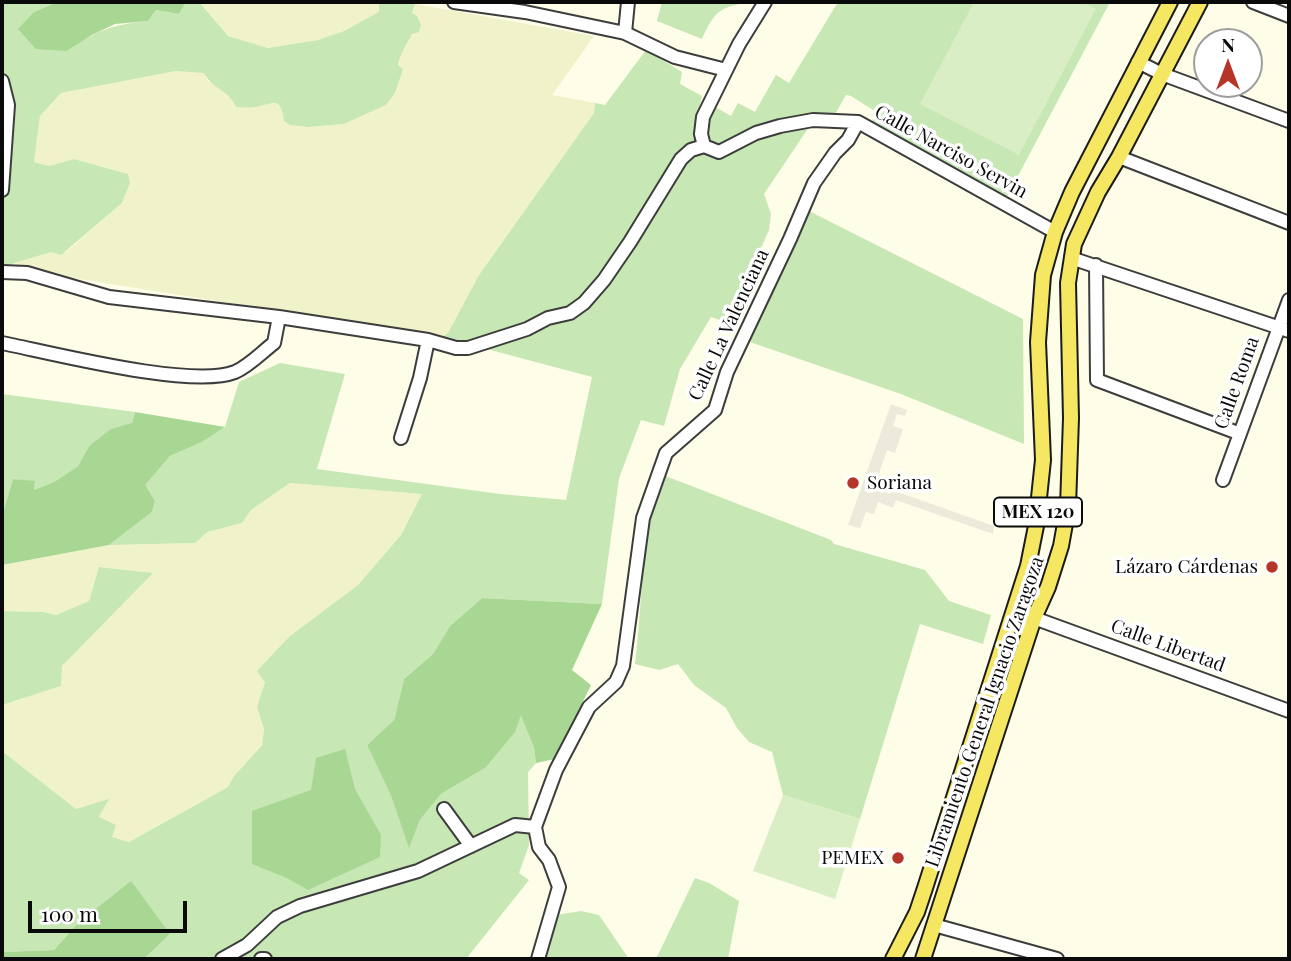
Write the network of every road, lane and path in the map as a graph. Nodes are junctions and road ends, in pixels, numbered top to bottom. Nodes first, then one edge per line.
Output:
1 (458, 2) edge
2 (628, 2) edge
3 (765, 2) edge
4 (1170, 2) edge
5 (1200, 2) edge
6 (1253, 2) edge
7 (1289, 16) edge
8 (625, 33) junction
9 (1139, 62) junction
10 (726, 70) junction
11 (1167, 76) junction
12 (2, 81) edge
13 (1289, 121) edge
14 (858, 122) junction
15 (705, 146) junction
16 (1119, 157) junction
17 (2, 190) edge
18 (1289, 223) edge
19 (1055, 232) junction
20 (1071, 258) junction
21 (1096, 265) junction
22 (2, 272) edge
23 (1289, 300) edge
24 (278, 317) junction
25 (1284, 329) edge
26 (428, 340) junction
27 (2, 344) edge
28 (1238, 433) junction
29 (401, 438) dead end
30 (1223, 480) dead end
31 (1034, 618) junction
32 (1289, 711) edge
33 (444, 809) dead end
34 (536, 827) junction
35 (471, 846) junction
36 (934, 925) junction
37 (222, 959) edge
38 (538, 959) edge
39 (893, 959) edge
40 (923, 959) edge
41 (1057, 959) edge

1 - 8 street
2 - 8 street
3 - 10 street
4 - 9 main road, Libramiento General Ignacio Zaragoza / MEX 120
5 - 11 main road, Libramiento General Ignacio Zaragoza / MEX 120
6 - 7 street
8 - 10 street
9 - 11 street
9 - 19 main road, Libramiento General Ignacio Zaragoza / MEX 120
10 - 15 street
11 - 13 street
11 - 16 main road, Libramiento General Ignacio Zaragoza / MEX 120
12 - 17 street
14 - 15 street, Calle Narciso Servin
14 - 19 street, Calle Narciso Servin
14 - 34 street, Calle La Valenciana
15 - 26 street
16 - 18 street
16 - 20 main road, Libramiento General Ignacio Zaragoza / MEX 120
19 - 39 main road, Libramiento General Ignacio Zaragoza / MEX 120
20 - 21 street
20 - 31 main road, Libramiento General Ignacio Zaragoza / MEX 120
21 - 25 street
21 - 28 street
22 - 24 street
23 - 25 street, Calle Roma
24 - 26 street
24 - 27 street
25 - 28 street, Calle Roma
26 - 29 street
28 - 30 street, Calle Roma
31 - 32 street, Calle Libertad
31 - 36 main road, Libramiento General Ignacio Zaragoza / MEX 120
33 - 35 street
34 - 35 street
34 - 38 street
35 - 37 street
36 - 40 main road, Libramiento General Ignacio Zaragoza / MEX 120
36 - 41 street

